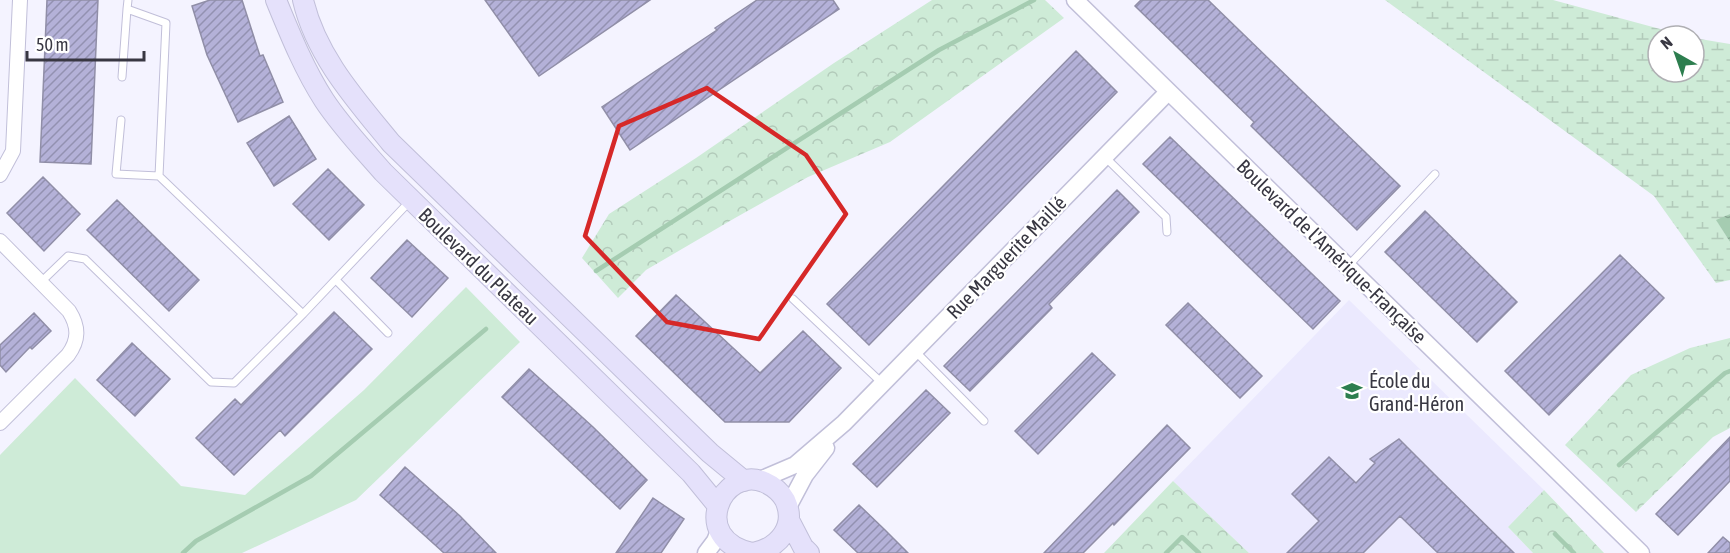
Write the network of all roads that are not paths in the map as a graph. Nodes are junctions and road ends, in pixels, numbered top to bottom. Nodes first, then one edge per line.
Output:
1 (20, 0) edge
2 (128, 0) edge
3 (276, 0) edge
4 (303, 0) edge
5 (1075, 0) edge
6 (127, 9) junction
7 (122, 77) dead end
8 (1168, 92) junction
9 (121, 120) dead end
10 (1105, 157) junction
11 (1435, 174) dead end
12 (0, 175) edge
13 (159, 176) junction
14 (411, 199) junction
15 (1167, 232) dead end
16 (0, 241) edge
17 (1348, 266) junction
18 (336, 280) junction
19 (42, 282) junction
20 (793, 298) dead end
21 (303, 314) junction
22 (388, 333) dead end
23 (915, 351) junction
24 (883, 384) junction
25 (984, 421) dead end
26 (0, 423) edge
27 (844, 423) junction
28 (752, 481) junction
29 (718, 506) junction
30 (789, 513) junction
31 (719, 531) junction
32 (743, 552) edge
33 (706, 553) edge
34 (809, 553) edge
35 (1641, 553) edge

1 - 12 street
2 - 6 lane
3 - 14 main road, Boulevard du Plateau
4 - 28 main road, Boulevard du Plateau
5 - 8 street, Boulevard de l'Amérique-Française
6 - 7 lane
6 - 13 lane
8 - 10 street, Rue Marguerite Maillé
8 - 17 street, Boulevard de l'Amérique-Française
9 - 13 lane
10 - 15 lane
10 - 23 street, Rue Marguerite Maillé
11 - 17 lane
13 - 21 lane
14 - 18 lane
14 - 29 main road, Boulevard du Plateau
16 - 19 street
17 - 35 street, Boulevard de l'Amérique-Française
18 - 21 lane
18 - 22 lane
19 - 21 lane
19 - 26 street
20 - 24 lane
23 - 24 street, Rue Marguerite Maillé
23 - 25 lane
24 - 27 street, Rue Marguerite Maillé
27 - 28 street, Rue Marguerite Maillé
27 - 30 street, Rue Marguerite Maillé
28 - 29 main road
28 - 30 main road
29 - 31 main road
30 - 32 main road
30 - 34 main road
31 - 32 main road
31 - 33 street

